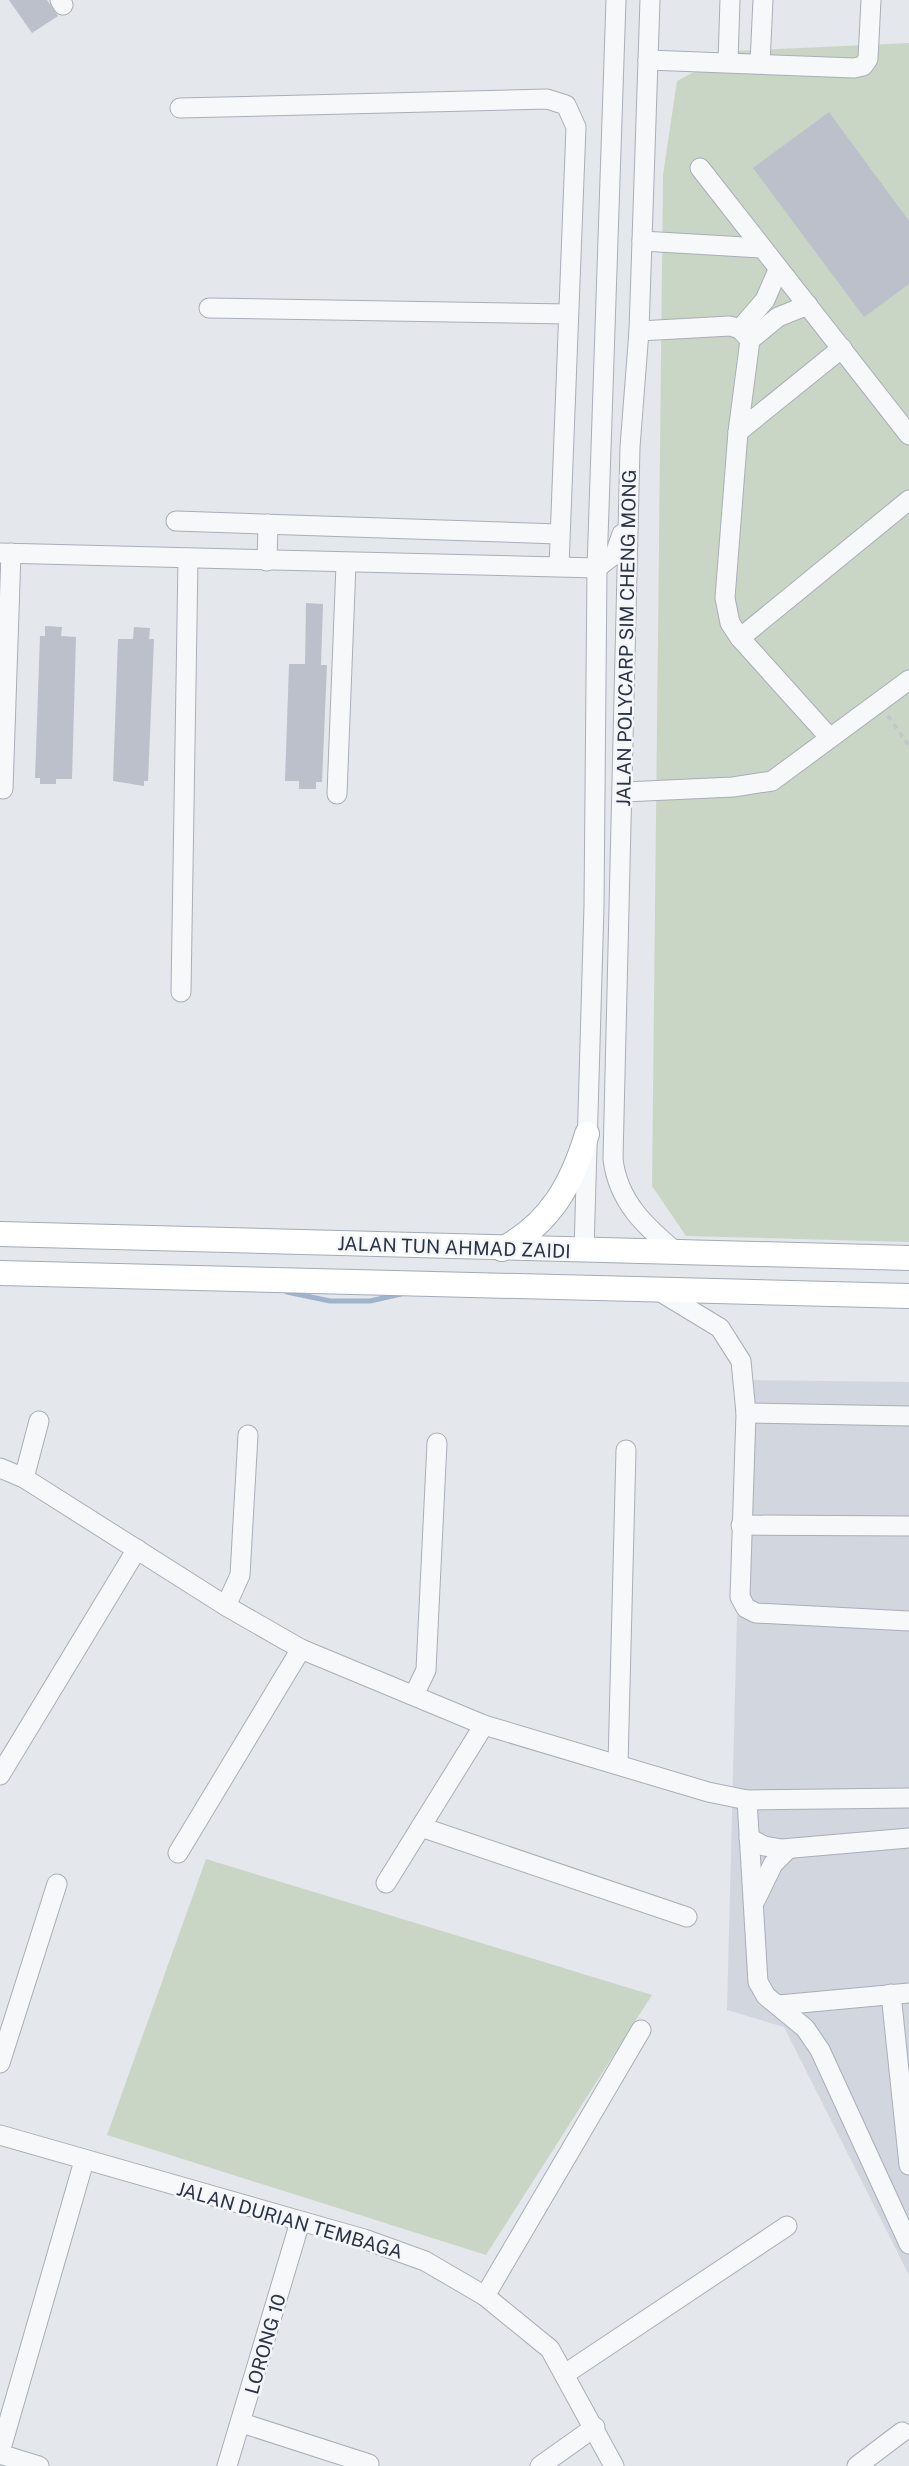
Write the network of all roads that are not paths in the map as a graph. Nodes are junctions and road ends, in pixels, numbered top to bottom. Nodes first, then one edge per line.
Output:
1 (616, 0) edge
2 (650, 0) edge
3 (730, 0) edge
4 (763, 0) edge
5 (871, 0) edge
6 (648, 60) junction
7 (727, 61) junction
8 (760, 63) junction
9 (180, 108) dead end
10 (700, 168) dead end
11 (642, 241) junction
12 (761, 248) junction
13 (778, 270) junction
14 (808, 305) junction
15 (209, 308) dead end
16 (568, 314) junction
17 (639, 331) junction
18 (745, 335) junction
19 (842, 348) junction
20 (738, 432) junction
21 (909, 435) edge
22 (630, 447) junction
23 (909, 500) edge
24 (176, 521) dead end
25 (268, 524) junction
26 (558, 534) junction
27 (6, 553) edge
28 (188, 559) junction
29 (267, 561) junction
30 (345, 564) junction
31 (559, 566) junction
32 (597, 568) junction
33 (740, 638) junction
34 (625, 645) junction
35 (909, 680) edge
36 (830, 738) junction
37 (3, 789) dead end
38 (624, 792) junction
39 (337, 794) dead end
40 (594, 906) junction
41 (181, 992) dead end
42 (587, 1134) junction
43 (0, 1234) edge
44 (502, 1249) junction
45 (584, 1251) junction
46 (677, 1254) junction
47 (909, 1258) edge
48 (0, 1273) edge
49 (659, 1291) junction
50 (909, 1296) edge
51 (746, 1413) junction
52 (909, 1416) edge
53 (39, 1421) dead end
54 (248, 1435) dead end
55 (437, 1443) dead end
56 (626, 1450) dead end
57 (0, 1468) edge
58 (24, 1478) junction
59 (741, 1525) junction
60 (909, 1526) edge
61 (137, 1549) junction
62 (226, 1606) junction
63 (909, 1621) edge
64 (301, 1649) junction
65 (414, 1695) junction
66 (484, 1725) junction
67 (618, 1764) junction
68 (0, 1775) edge
69 (909, 1798) edge
70 (747, 1800) junction
71 (421, 1827) junction
72 (749, 1838) junction
73 (909, 1838) edge
74 (788, 1849) junction
75 (178, 1853) dead end
76 (386, 1883) dead end
77 (57, 1884) dead end
78 (754, 1903) junction
79 (687, 1917) dead end
80 (900, 1993) edge
81 (779, 2005) junction
82 (641, 2030) dead end
83 (0, 2063) edge
84 (0, 2135) edge
85 (84, 2161) junction
86 (909, 2165) edge
87 (300, 2222) junction
88 (787, 2226) dead end
89 (909, 2245) edge
90 (485, 2296) junction
91 (565, 2374) junction
92 (242, 2423) junction
93 (595, 2427) junction
94 (902, 2432) dead end
95 (0, 2453) edge
96 (369, 2464) dead end
97 (39, 2466) edge
98 (227, 2466) edge
99 (540, 2466) edge
100 (614, 2466) edge
101 (857, 2466) edge

1 - 32 street, JALAN POLYCARP SIM CHENG MONG
2 - 6 street, JALAN POLYCARP SIM CHENG MONG
3 - 7 street
4 - 8 street
5 - 8 street
6 - 7 street
6 - 11 street, JALAN POLYCARP SIM CHENG MONG
7 - 8 street
9 - 16 street
10 - 12 street
11 - 12 street
11 - 17 street, JALAN POLYCARP SIM CHENG MONG
12 - 13 street
13 - 14 street
13 - 18 street
14 - 18 street
14 - 19 street
15 - 16 street
16 - 26 street
17 - 18 street
17 - 22 street, JALAN POLYCARP SIM CHENG MONG
18 - 20 street
19 - 20 street
19 - 21 street
20 - 33 street
22 - 32 street
22 - 34 street, JALAN POLYCARP SIM CHENG MONG
23 - 33 street
24 - 25 street
25 - 26 street
25 - 29 street
26 - 31 street
27 - 28 street
27 - 37 street
28 - 29 street
28 - 41 street
29 - 30 street
30 - 31 street
30 - 39 street
31 - 32 street
32 - 34 street
32 - 40 street, JALAN POLYCARP SIM CHENG MONG
33 - 36 street
34 - 38 street, JALAN POLYCARP SIM CHENG MONG
35 - 36 street
36 - 38 street
38 - 40 street
38 - 46 street, JALAN POLYCARP SIM CHENG MONG
40 - 42 street, JALAN POLYCARP SIM CHENG MONG
42 - 44 main road
42 - 45 street, JALAN POLYCARP SIM CHENG MONG
43 - 44 main road, JALAN TUN AHMAD ZAIDI
44 - 45 main road, JALAN TUN AHMAD ZAIDI
45 - 46 main road, JALAN TUN AHMAD ZAIDI
46 - 47 main road, JALAN TUN AHMAD ZAIDI
48 - 49 main road, JALAN TUN AHMAD ZAIDI
49 - 50 main road, JALAN TUN AHMAD ZAIDI
49 - 51 street
51 - 52 street
51 - 59 street
53 - 58 street
54 - 62 street
55 - 65 street
56 - 67 street
57 - 58 street
58 - 61 street
59 - 60 street
59 - 63 street
61 - 62 street
61 - 68 street
62 - 64 street
64 - 65 street
64 - 75 street
65 - 66 street
66 - 67 street
66 - 71 street
67 - 70 street
69 - 70 street
70 - 72 street
71 - 76 street
71 - 79 street
72 - 74 street
72 - 78 street
73 - 74 street
74 - 78 street
77 - 83 street
78 - 81 street
80 - 81 street
80 - 86 street
81 - 89 street
82 - 90 street
84 - 85 street, JALAN DURIAN TEMBAGA
85 - 87 street, JALAN DURIAN TEMBAGA
85 - 95 street
87 - 90 street, JALAN DURIAN TEMBAGA
87 - 92 street, LORONG 10
88 - 91 street
90 - 91 street, JALAN DURIAN TEMBAGA
91 - 93 street, JALAN DURIAN TEMBAGA
92 - 96 street
92 - 98 street, LORONG 10
93 - 99 street
93 - 100 street, JALAN DURIAN TEMBAGA
94 - 101 street
95 - 97 street

